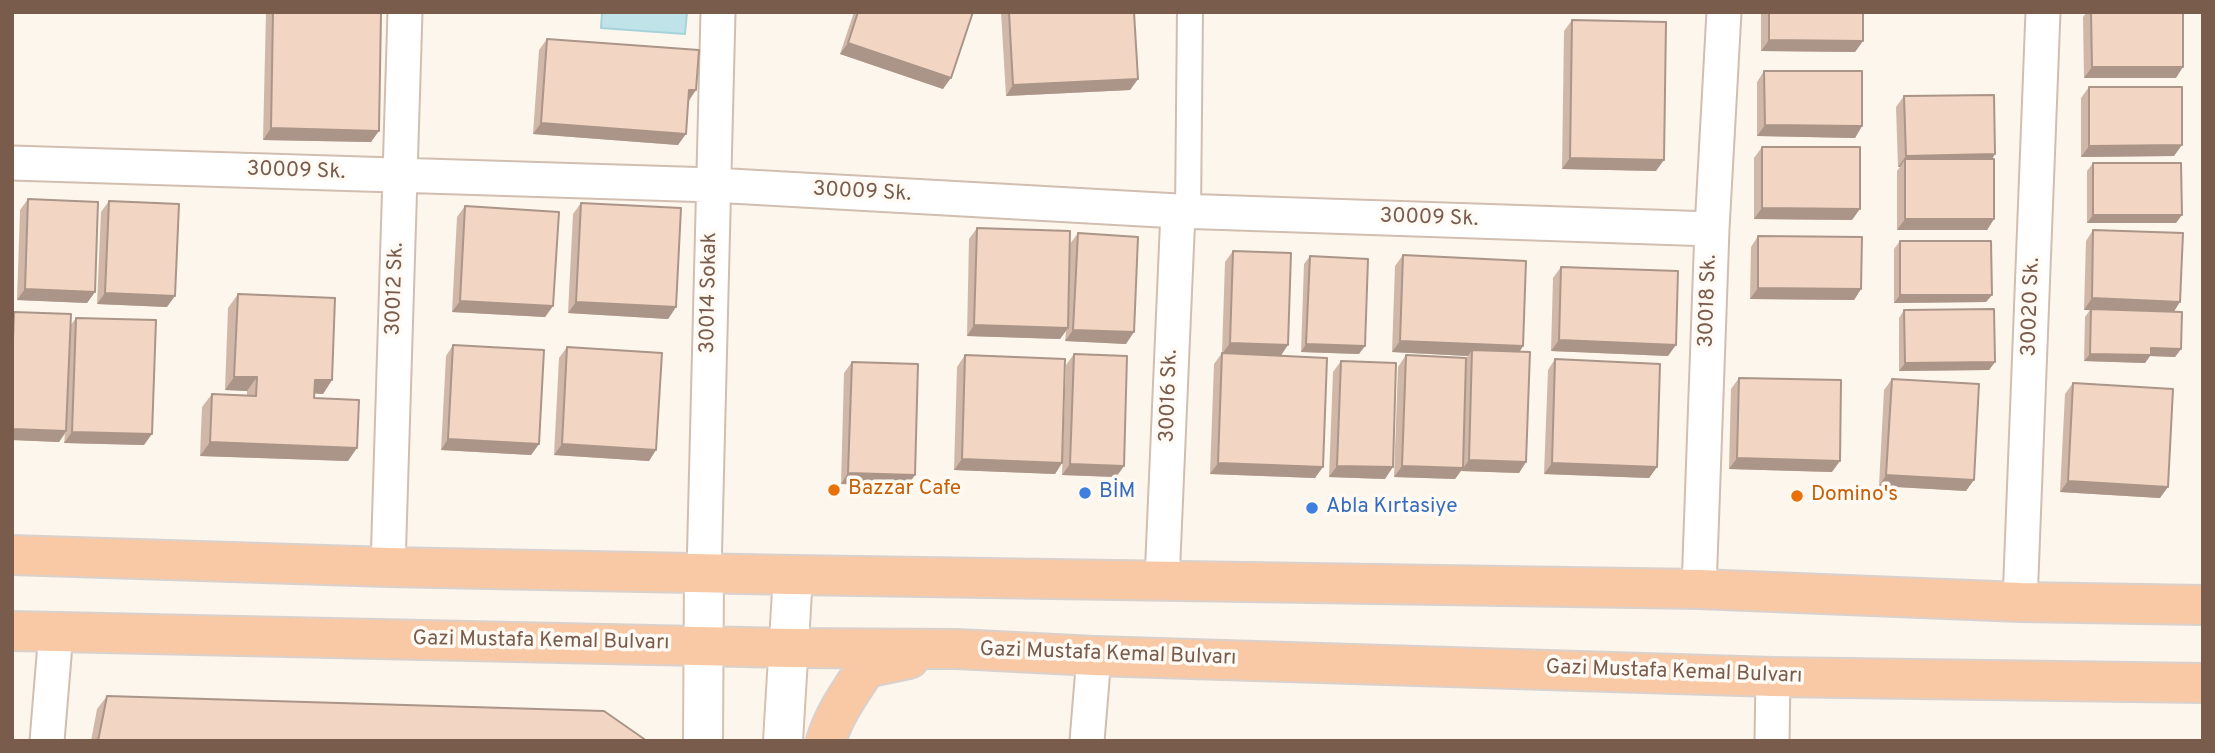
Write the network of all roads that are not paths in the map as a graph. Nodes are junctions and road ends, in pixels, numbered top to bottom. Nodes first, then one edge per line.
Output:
1 (405, 12) edge
2 (718, 12) edge
3 (1190, 12) edge
4 (1724, 12) edge
5 (2043, 12) edge
6 (12, 163) edge
7 (399, 175) junction
8 (713, 185) junction
9 (1183, 211) junction
10 (1712, 229) junction
11 (12, 555) edge
12 (388, 566) junction
13 (704, 573) junction
14 (793, 575) junction
15 (1162, 581) junction
16 (1699, 589) junction
17 (2020, 602) junction
18 (2203, 605) edge
19 (12, 631) edge
20 (56, 632) junction
21 (704, 646) junction
22 (789, 648) junction
23 (957, 649) junction
24 (1094, 656) junction
25 (1773, 677) junction
26 (2203, 683) edge
27 (47, 741) edge
28 (704, 741) edge
29 (782, 741) edge
30 (826, 741) edge
31 (1087, 741) edge
32 (1772, 741) edge

1 - 7 street, 30012 Sk.
2 - 8 street, 30014 Sokak
3 - 9 street, 30016 Sk.
4 - 10 street, 30018 Sk.
5 - 17 street, 30020 Sk.
6 - 7 street, 30009 Sk.
7 - 8 street, 30009 Sk.
7 - 12 street, 30012 Sk.
8 - 9 street, 30009 Sk.
8 - 13 street, 30014 Sokak
9 - 10 street, 30009 Sk.
9 - 15 street, 30016 Sk.
10 - 16 street, 30018 Sk.
11 - 12 highway
12 - 13 highway
13 - 14 highway
13 - 21 main road
14 - 15 highway
14 - 22 main road
15 - 16 highway
16 - 17 highway
17 - 18 highway
19 - 20 highway, Gazi Mustafa Kemal Bulvarı
20 - 21 highway, Gazi Mustafa Kemal Bulvarı
20 - 27 street
21 - 22 highway, Gazi Mustafa Kemal Bulvarı
21 - 28 main road
22 - 23 highway, Gazi Mustafa Kemal Bulvarı
22 - 29 main road
23 - 24 highway, Gazi Mustafa Kemal Bulvarı
23 - 30 highway
24 - 25 highway, Gazi Mustafa Kemal Bulvarı
24 - 31 street
25 - 26 highway, Gazi Mustafa Kemal Bulvarı
25 - 32 street

